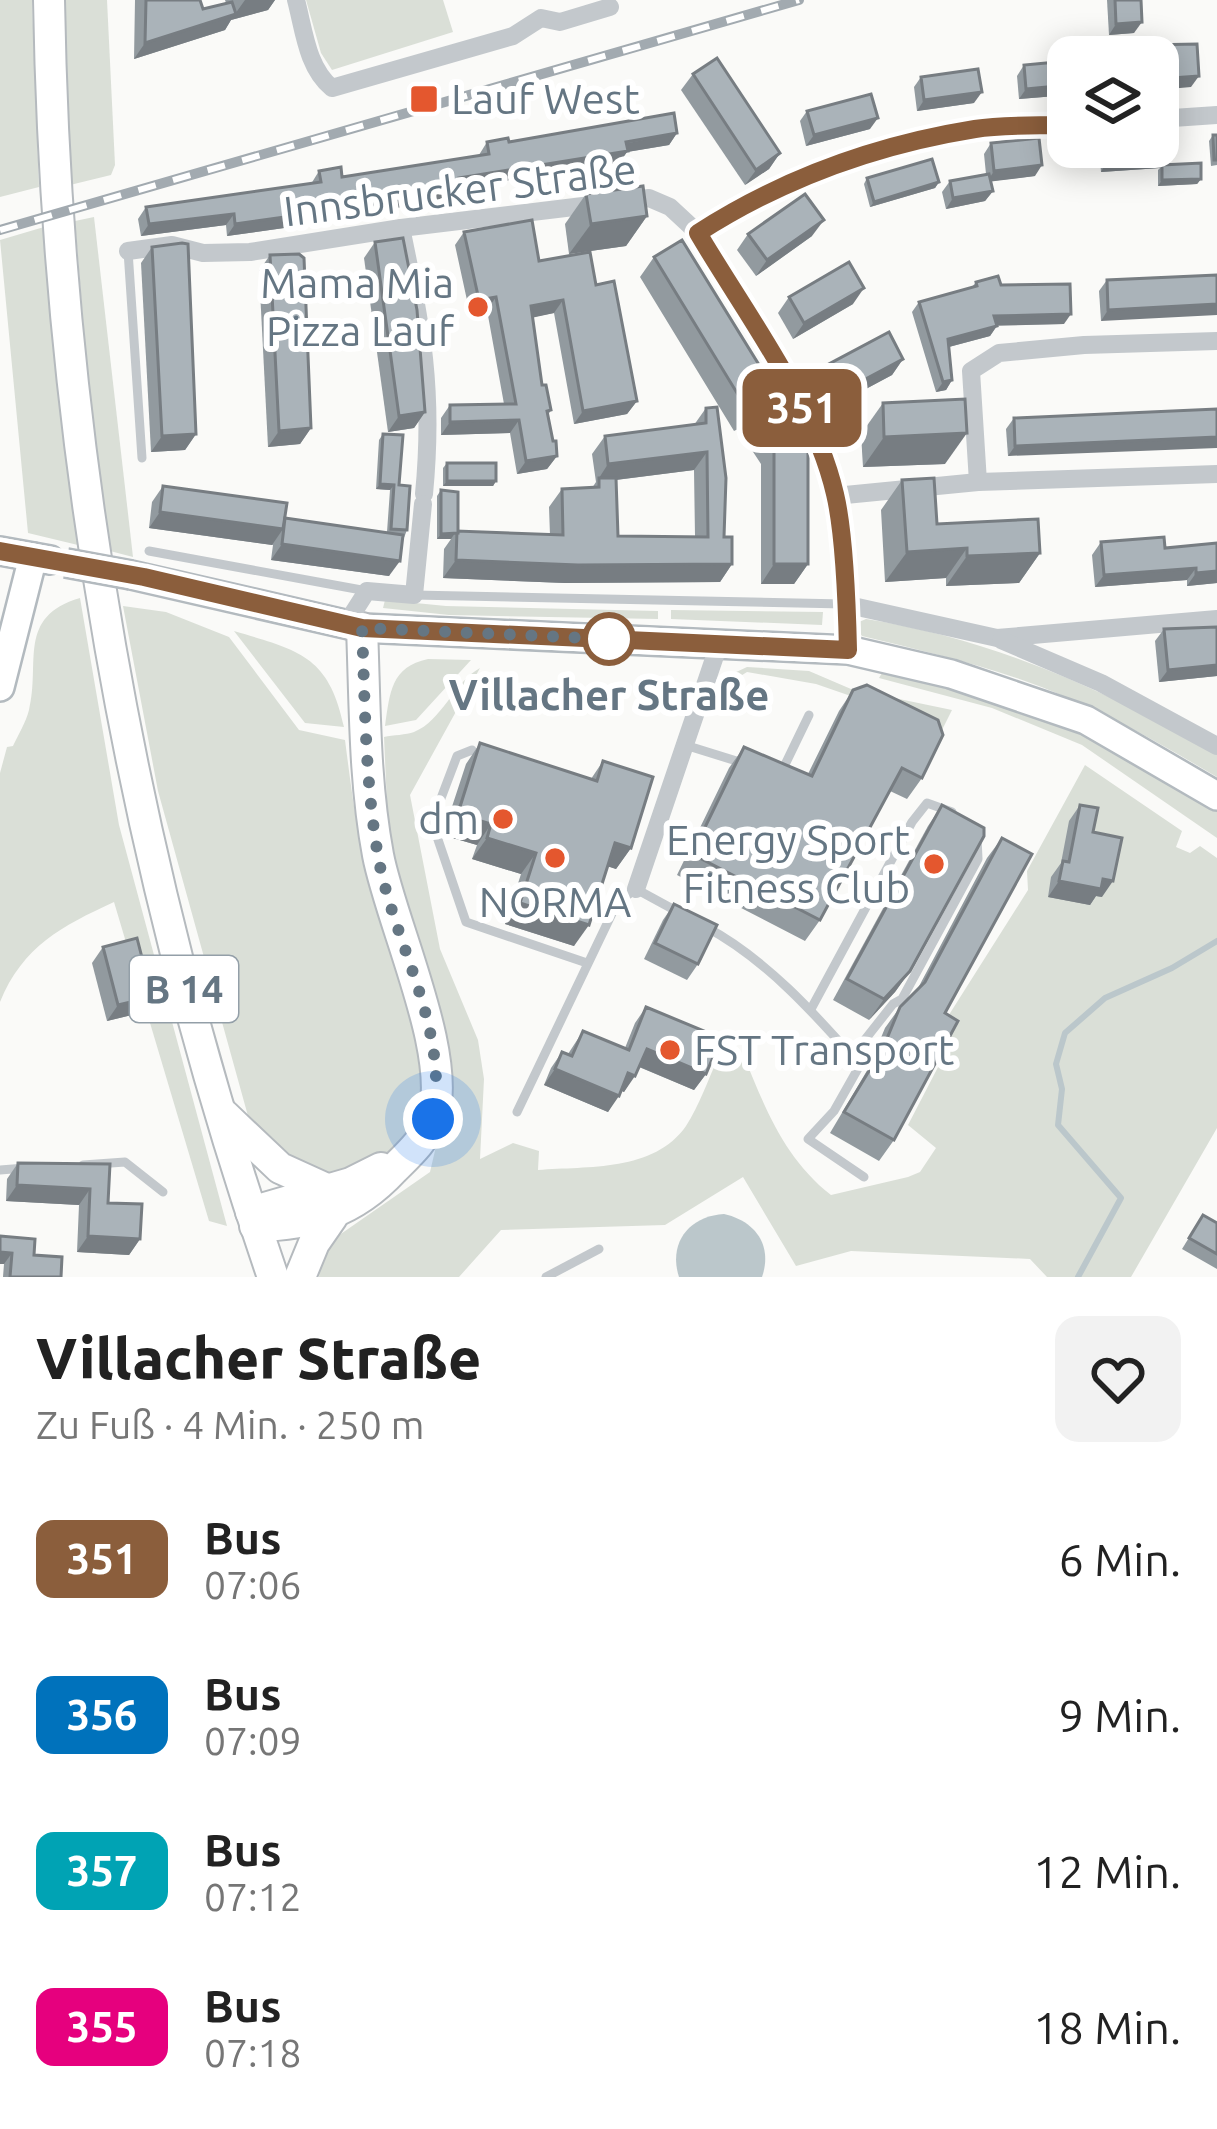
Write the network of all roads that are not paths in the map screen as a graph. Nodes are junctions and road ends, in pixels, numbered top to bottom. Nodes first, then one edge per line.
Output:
1 (49, 0) edge
2 (296, 0) edge
3 (610, 7) dead end
4 (1217, 115) edge
5 (1179, 117) edge
6 (1047, 125) edge
7 (401, 228) junction
8 (698, 233) junction
9 (128, 251) joint
10 (1217, 340) edge
11 (142, 458) dead end
12 (1217, 475) edge
13 (978, 482) junction
14 (836, 496) junction
15 (0, 551) edge
16 (149, 551) dead end
17 (33, 557) junction
18 (367, 591) junction
19 (414, 595) junction
20 (844, 604) junction
21 (1217, 619) edge
22 (354, 626) junction
23 (997, 638) junction
24 (719, 644) junction
25 (848, 650) junction
26 (0, 687) edge
27 (809, 716) dead end
28 (685, 745) junction
29 (1217, 746) edge
30 (472, 750) edge
31 (749, 765) edge
32 (764, 770) edge
33 (1217, 796) edge
34 (962, 818) edge
35 (970, 829) edge
36 (636, 889) junction
37 (587, 963) junction
38 (811, 1009) junction
39 (852, 1056) junction
40 (218, 1108) junction
41 (517, 1112) dead end
42 (62, 1166) edge
43 (42, 1167) edge
44 (0, 1170) edge
45 (864, 1177) dead end
46 (163, 1192) dead end
47 (328, 1203) junction
48 (253, 1219) junction
49 (599, 1249) dead end
50 (273, 1277) edge
51 (300, 1277) edge
52 (546, 1277) edge

1 - 40 main road, B 14
2 - 3 street
4 - 5 street
6 - 8 street
7 - 8 street, Innsbrucker Straße
7 - 9 street, Innsbrucker Straße
7 - 19 street
8 - 14 street, Innsbrucker Straße
9 - 11 lane
10 - 13 street
12 - 13 street
13 - 14 street
14 - 20 street, Innsbrucker Straße
15 - 17 main road
16 - 18 lane
17 - 22 main road, bridge
17 - 26 main road
18 - 19 street
18 - 22 street
19 - 20 lane
20 - 23 street
20 - 25 street, Innsbrucker Straße
21 - 23 street
22 - 24 main road
22 - 47 main road
23 - 29 street
24 - 25 main road
24 - 28 street
25 - 33 main road
27 - 32 lane
28 - 31 lane
28 - 36 street
30 - 37 lane
34 - 38 lane
35 - 39 lane
36 - 37 lane
36 - 38 lane
37 - 41 lane
38 - 39 lane
39 - 45 lane
40 - 47 main road
40 - 48 main road, B 14
42 - 46 lane
43 - 44 lane
47 - 48 main road
47 - 51 main road
48 - 50 main road, B 14
49 - 52 lane

